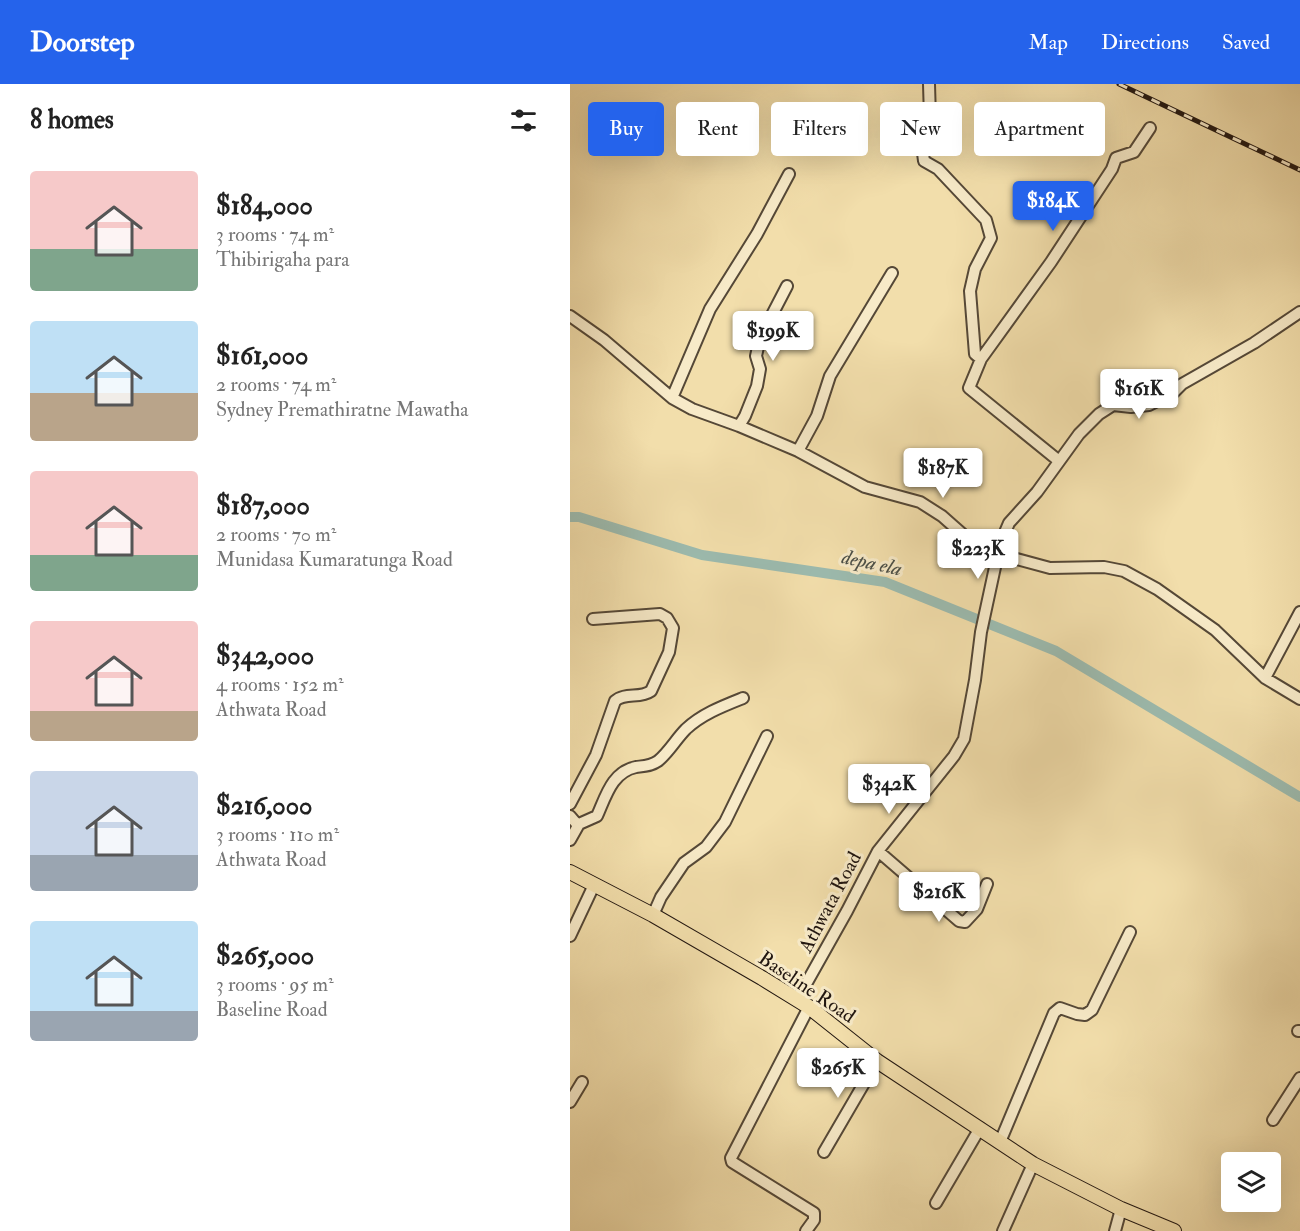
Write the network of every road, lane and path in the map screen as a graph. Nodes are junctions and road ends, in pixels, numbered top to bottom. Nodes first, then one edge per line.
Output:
1 (929, 84) edge
2 (1150, 128) dead end
3 (789, 174) dead end
4 (892, 273) dead end
5 (787, 286) dead end
6 (1300, 312) edge
7 (570, 316) edge
8 (981, 359) junction
9 (672, 398) junction
10 (739, 426) junction
11 (798, 451) junction
12 (1059, 461) junction
13 (998, 554) junction
14 (1300, 612) edge
15 (592, 619) dead end
16 (1265, 678) junction
17 (743, 698) dead end
18 (1300, 698) edge
19 (767, 736) dead end
20 (570, 804) edge
21 (570, 816) edge
22 (579, 824) junction
23 (570, 840) edge
24 (878, 851) junction
25 (570, 872) edge
26 (987, 884) dead end
27 (594, 885) junction
28 (653, 915) junction
29 (1131, 932) dead end
30 (570, 936) edge
31 (803, 1003) junction
32 (877, 1061) junction
33 (1300, 1078) edge
34 (582, 1082) dead end
35 (570, 1102) edge
36 (1273, 1119) dead end
37 (980, 1128) junction
38 (1000, 1142) junction
39 (824, 1152) dead end
40 (1033, 1164) junction
41 (936, 1203) dead end
42 (1121, 1209) junction
43 (806, 1231) edge
44 (1004, 1231) edge
45 (1115, 1231) edge
46 (1174, 1231) edge

1 - 8 street
2 - 8 street
3 - 9 street
4 - 11 street
5 - 10 street
6 - 12 street, Athwata Road
7 - 9 street
8 - 12 street
9 - 10 street
10 - 11 street
11 - 13 street
12 - 13 street, Athwata Road
13 - 16 street
13 - 24 street, Athwata Road
14 - 16 street
15 - 20 street
16 - 18 street
17 - 22 street
19 - 28 street
21 - 22 street
22 - 23 street
24 - 26 street
24 - 31 street, Athwata Road
25 - 27 main road, Baseline Road
27 - 28 main road, Baseline Road
27 - 30 street
28 - 31 main road, Baseline Road
29 - 38 street
31 - 32 main road, Baseline Road
31 - 43 street, Athwata Road
32 - 37 main road, Baseline Road
32 - 39 street
33 - 36 street
34 - 35 street
37 - 38 main road, Baseline Road
37 - 41 street
38 - 40 main road, Baseline Road
40 - 42 main road, Baseline Road
40 - 44 street
42 - 45 street
42 - 46 main road, Baseline Road

